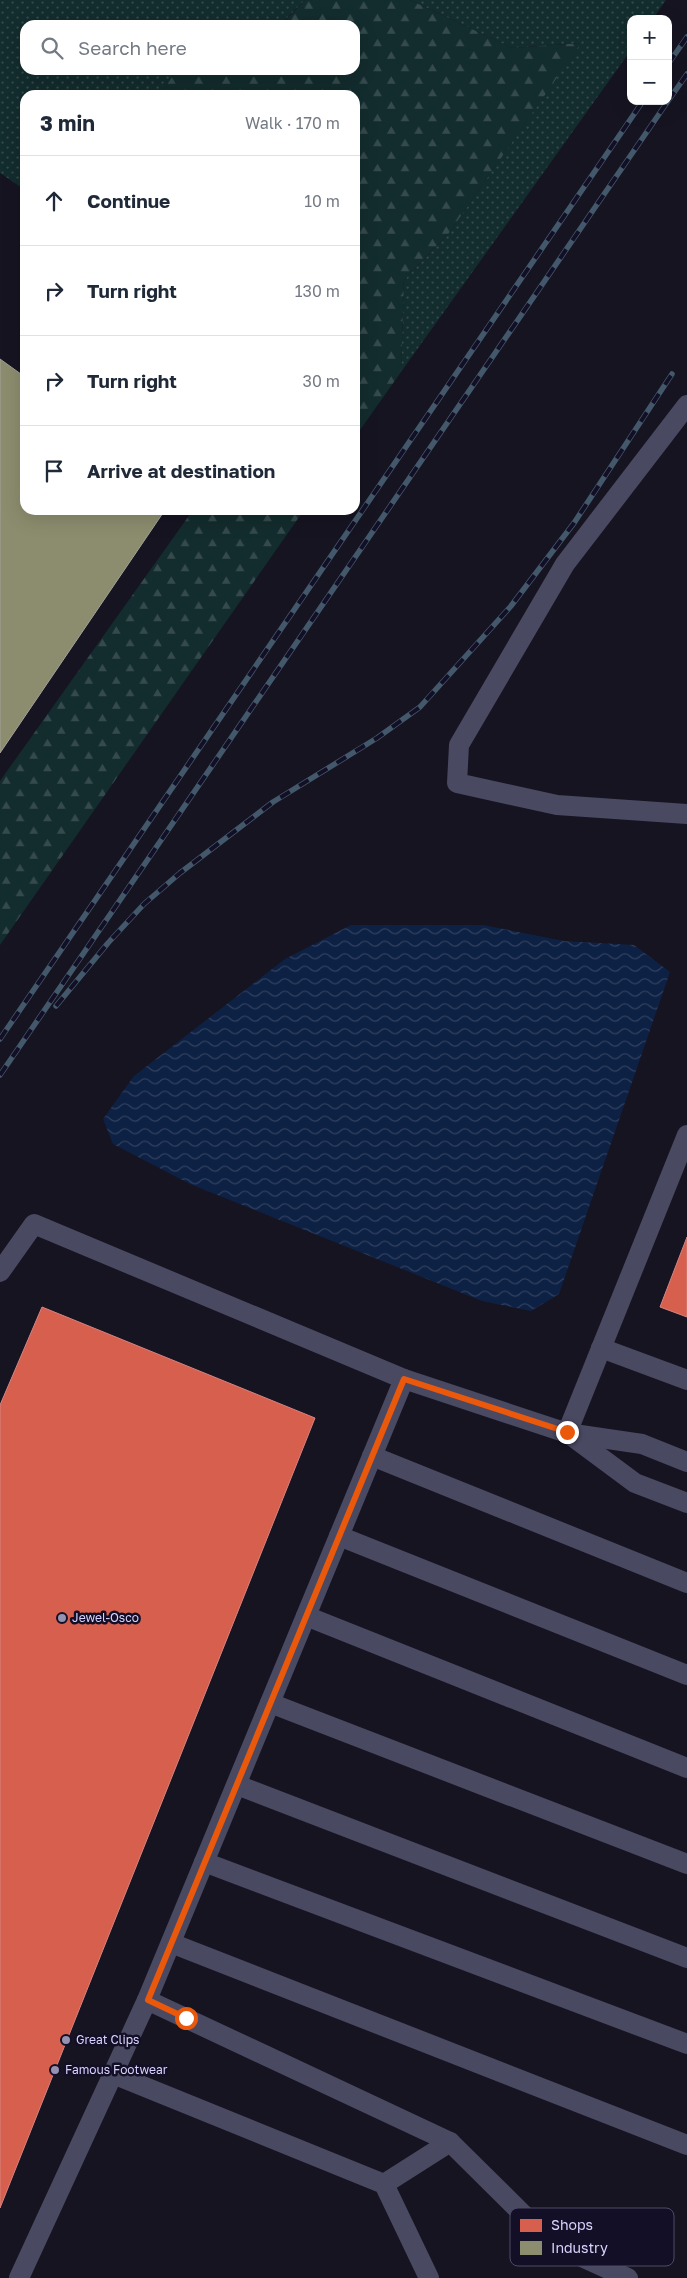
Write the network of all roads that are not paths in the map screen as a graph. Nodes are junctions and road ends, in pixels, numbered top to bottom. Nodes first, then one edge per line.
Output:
1 (687, 405) edge
2 (687, 814) edge
3 (687, 1135) edge
4 (0, 1272) edge
5 (601, 1348) junction
6 (404, 1379) junction
7 (687, 1380) edge
8 (567, 1432) junction
9 (372, 1456) junction
10 (687, 1462) edge
11 (687, 1503) edge
12 (339, 1536) junction
13 (687, 1584) edge
14 (306, 1616) junction
15 (687, 1675) edge
16 (270, 1703) junction
17 (687, 1768) edge
18 (236, 1784) junction
19 (204, 1862) junction
20 (687, 1864) edge
21 (171, 1943) junction
22 (687, 1958) edge
23 (148, 2000) junction
24 (687, 2044) edge
25 (113, 2074) junction
26 (450, 2142) junction
27 (687, 2145) edge
28 (384, 2184) junction
29 (517, 2208) edge
30 (602, 2266) edge
31 (18, 2278) edge
32 (430, 2278) edge
33 (628, 2278) edge

1 - 2 lane
3 - 5 lane
4 - 6 lane
5 - 7 lane
5 - 8 lane
6 - 8 lane
6 - 9 lane
8 - 10 lane
8 - 11 lane
9 - 12 lane
9 - 13 lane
12 - 14 lane
12 - 15 lane
14 - 16 lane
14 - 17 lane
16 - 18 lane
16 - 20 lane
18 - 19 lane
18 - 22 lane
19 - 21 lane
19 - 24 lane
21 - 23 lane
21 - 27 lane
23 - 25 lane
23 - 26 lane
25 - 28 lane
25 - 31 lane
26 - 28 lane
26 - 29 lane
28 - 32 lane
30 - 33 lane

